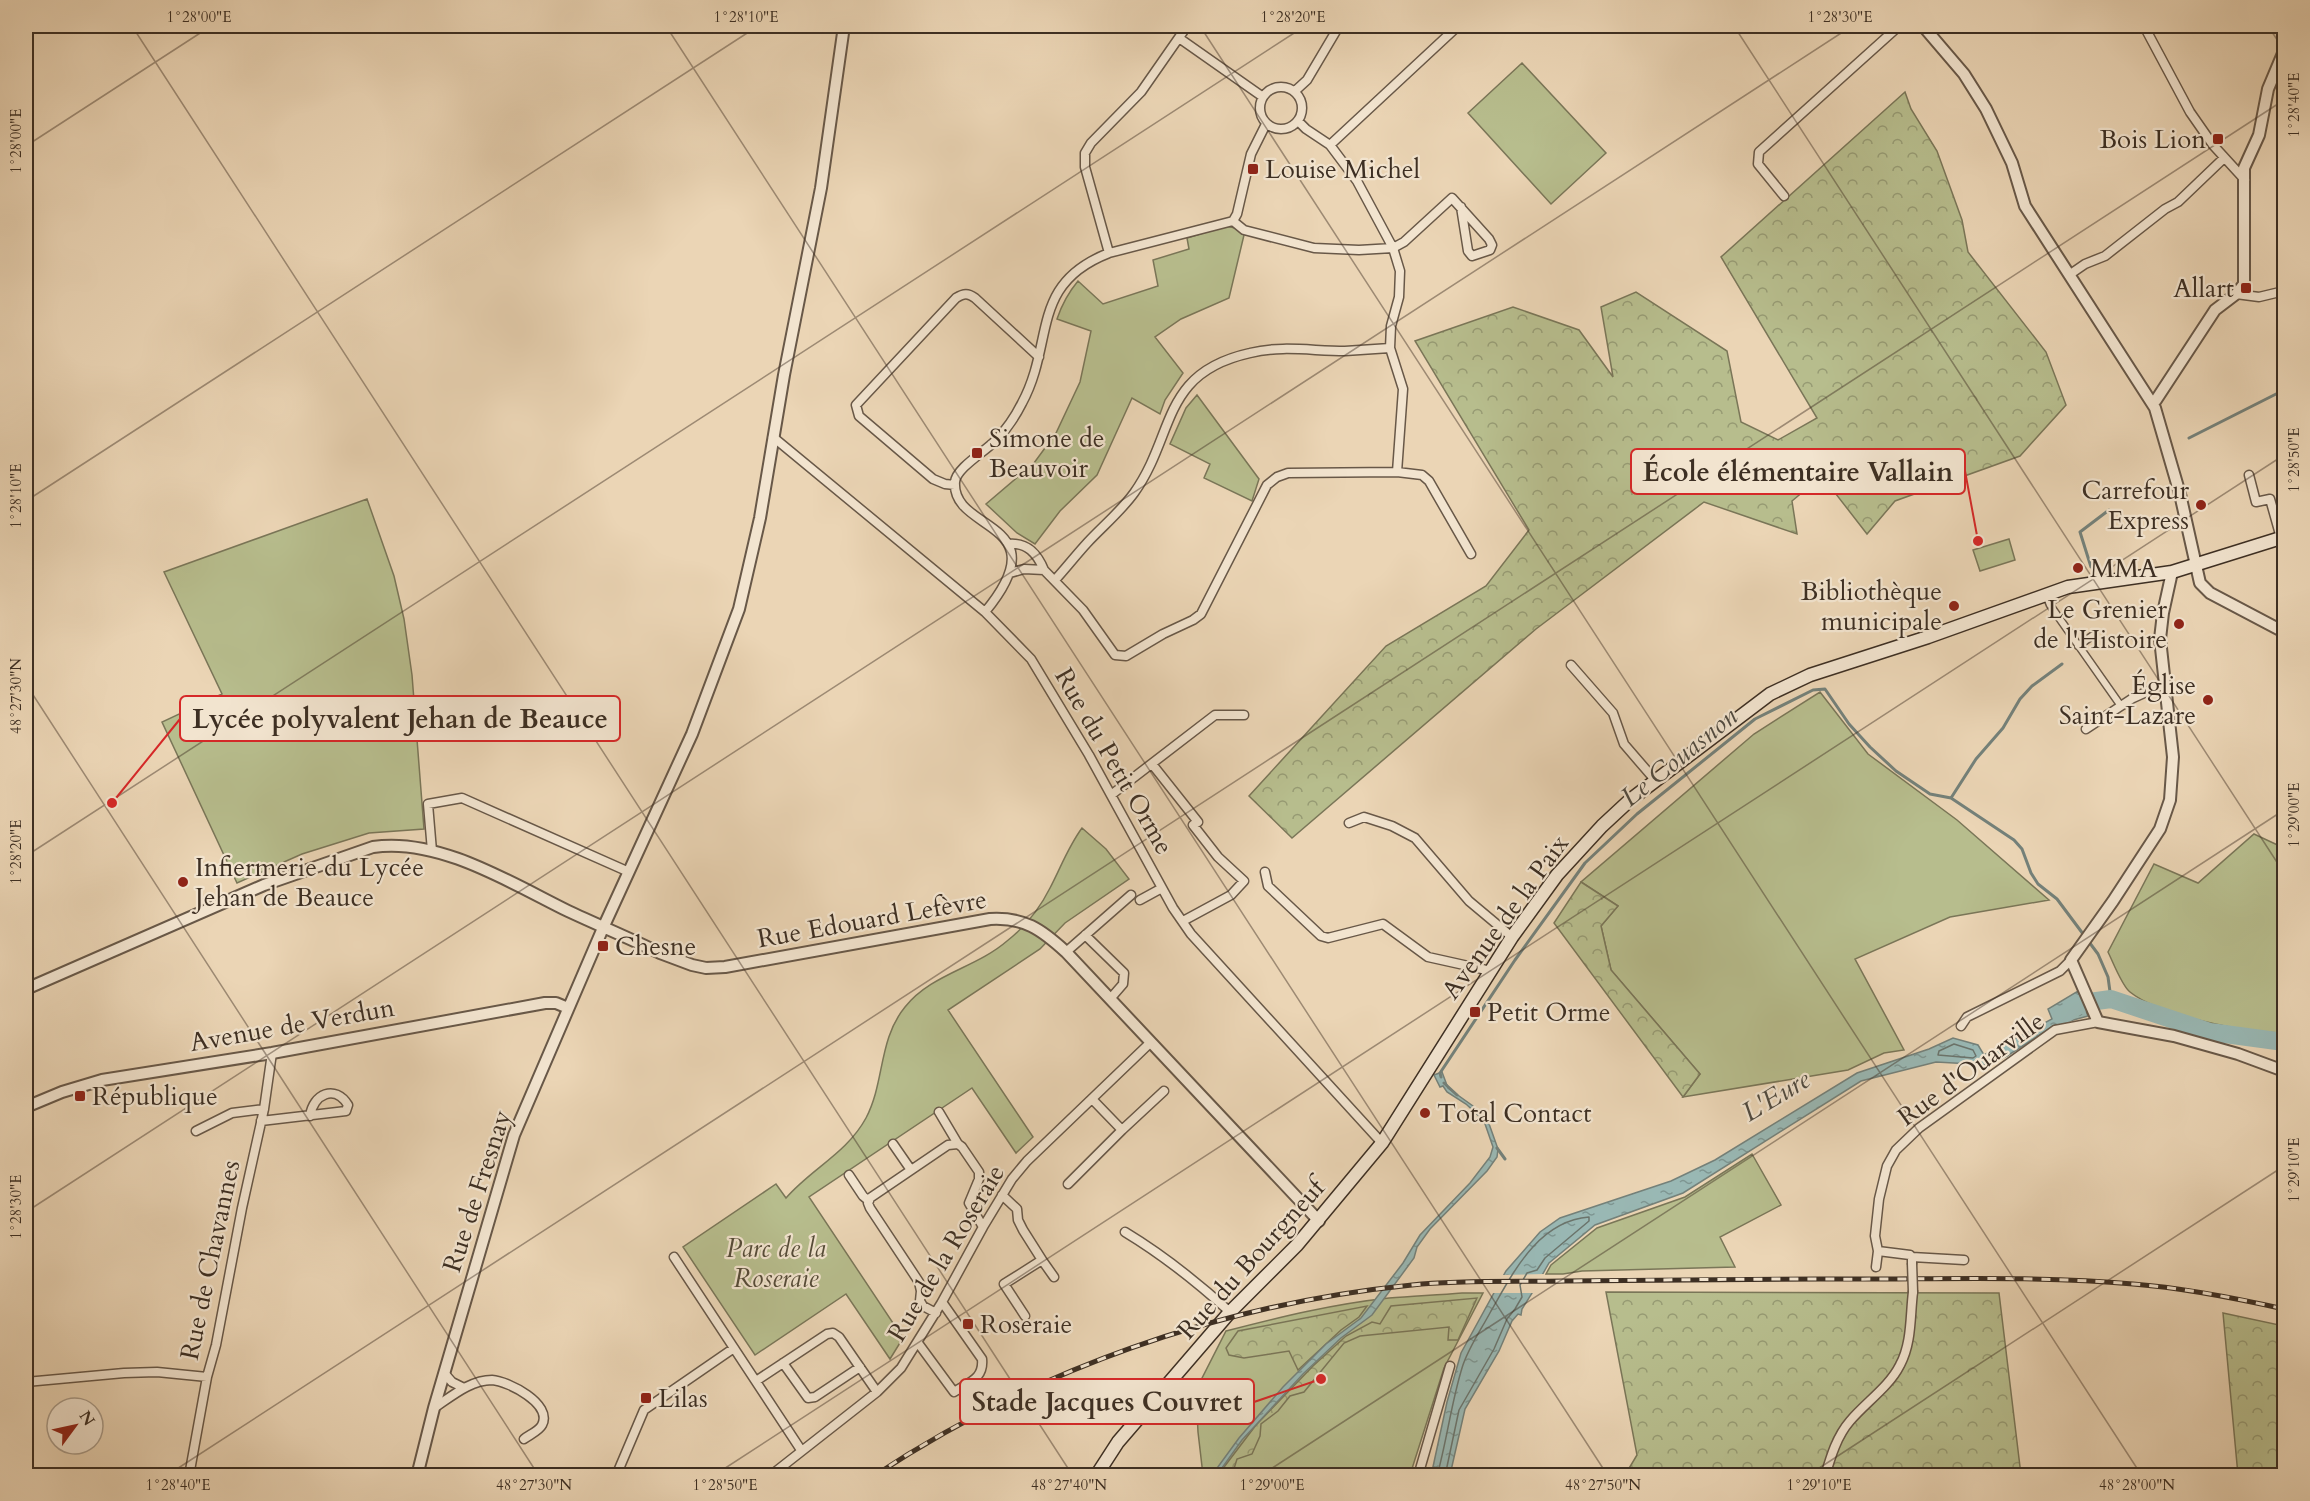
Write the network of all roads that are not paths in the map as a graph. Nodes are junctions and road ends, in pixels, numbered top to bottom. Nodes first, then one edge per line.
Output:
1 (844, 26) edge
2 (1187, 26) edge
3 (1339, 26) edge
4 (1458, 26) edge
5 (1899, 26) edge
6 (1923, 26) edge
7 (2144, 26) edge
8 (1179, 38) junction
9 (2284, 51) edge
10 (1295, 91) junction
11 (1263, 97) junction
12 (1298, 121) junction
13 (1266, 123) junction
14 (1330, 145) junction
15 (2224, 158) junction
16 (2245, 180) junction
17 (1784, 196) dead end
18 (1461, 207) junction
19 (1233, 221) junction
20 (1393, 248) junction
21 (1109, 253) junction
22 (2069, 275) junction
23 (2284, 291) edge
24 (2236, 294) junction
25 (1390, 348) junction
26 (1039, 357) junction
27 (2152, 403) junction
28 (773, 437) junction
29 (1397, 472) junction
30 (2249, 475) dead end
31 (955, 485) junction
32 (2283, 538) edge
33 (1008, 544) junction
34 (1471, 554) dead end
35 (2195, 564) junction
36 (1044, 570) junction
37 (2172, 572) junction
38 (1010, 573) junction
39 (1055, 580) junction
40 (2046, 594) junction
41 (985, 612) junction
42 (2284, 632) edge
43 (2092, 636) dead end
44 (2078, 646) junction
45 (1571, 665) dead end
46 (2164, 684) junction
47 (2121, 706) junction
48 (1244, 715) dead end
49 (2086, 729) dead end
50 (1152, 764) junction
51 (1655, 780) junction
52 (1111, 795) junction
53 (1349, 823) dead end
54 (432, 851) junction
55 (628, 872) junction
56 (1265, 872) dead end
57 (1162, 888) junction
58 (1131, 895) dead end
59 (1140, 900) dead end
60 (1183, 921) junction
61 (603, 928) junction
62 (1085, 935) junction
63 (1512, 937) junction
64 (1066, 952) junction
65 (2071, 960) junction
66 (1491, 971) junction
67 (26, 989) edge
68 (1110, 999) junction
69 (568, 1008) junction
70 (2096, 1020) junction
71 (1961, 1026) dead end
72 (1151, 1042) junction
73 (272, 1053) junction
74 (1430, 1066) joint
75 (2284, 1071) edge
76 (1164, 1091) dead end
77 (1092, 1099) junction
78 (26, 1105) edge
79 (264, 1109) junction
80 (939, 1112) dead end
81 (310, 1116) dead end
82 (261, 1122) junction
83 (1122, 1130) junction
84 (196, 1131) dead end
85 (1382, 1143) junction
86 (893, 1144) dead end
87 (958, 1144) junction
88 (910, 1170) junction
89 (849, 1175) dead end
90 (1068, 1184) dead end
91 (1002, 1195) junction
92 (869, 1201) junction
93 (1319, 1221) junction
94 (983, 1227) junction
95 (1125, 1232) dead end
96 (1878, 1251) junction
97 (674, 1257) dead end
98 (1042, 1260) junction
99 (1912, 1260) junction
100 (1964, 1260) dead end
101 (1876, 1267) dead end
102 (1054, 1277) dead end
103 (942, 1302) junction
104 (1230, 1312) junction
105 (936, 1313) junction
106 (1025, 1316) dead end
107 (918, 1343) junction
108 (734, 1348) junction
109 (783, 1363) junction
110 (1450, 1366) dead end
111 (860, 1367) junction
112 (445, 1374) junction
113 (207, 1377) junction
114 (756, 1381) junction
115 (26, 1382) edge
116 (464, 1388) junction
117 (877, 1392) junction
118 (434, 1408) junction
119 (524, 1439) dead end
120 (801, 1450) junction
121 (189, 1476) edge
122 (417, 1476) edge
123 (616, 1476) edge
124 (770, 1476) edge
125 (1096, 1476) edge
126 (1418, 1476) edge
127 (1825, 1476) edge

1 - 28 street, Rue de Fresnay
2 - 8 street
3 - 10 street
4 - 14 street
5 - 17 street
6 - 22 street
7 - 15 street
8 - 11 street
8 - 21 street
9 - 16 street
10 - 11 street
10 - 12 street
11 - 13 street
12 - 13 street
12 - 14 street
13 - 19 street
14 - 20 street
15 - 16 street
15 - 22 street
16 - 24 street
18 - 18 street
18 - 20 street
19 - 20 street
19 - 21 street
20 - 25 street
21 - 26 street
22 - 27 street
23 - 24 street
24 - 27 street
25 - 29 street
25 - 39 street
26 - 31 street
26 - 31 street
27 - 35 street
28 - 41 street, Rue du Petit Orme
28 - 55 street, Rue de Fresnay
29 - 34 street
29 - 39 street
30 - 32 street
31 - 33 street
32 - 35 main road, Avenue de la Paix
33 - 36 street
33 - 38 street
35 - 37 main road, Avenue de la Paix
35 - 42 street
36 - 38 street
36 - 39 street
37 - 40 main road, Avenue de la Paix
37 - 46 street
38 - 41 street
40 - 44 street
40 - 51 main road, Avenue de la Paix
41 - 52 street, Rue du Petit Orme
43 - 44 street
44 - 47 street
45 - 51 street
46 - 47 street
46 - 65 street
47 - 49 street
48 - 50 street
50 - 52 street
50 - 60 street
51 - 63 main road, Avenue de la Paix
52 - 57 street, Rue du Petit Orme
53 - 63 street
54 - 55 street
54 - 61 street, Rue Edouard Lefèvre
54 - 67 street, Rue Edouard Lefèvre
55 - 61 street, Rue de Fresnay
56 - 66 street
57 - 59 street
57 - 60 street, Rue du Petit Orme
58 - 62 street
60 - 85 street, Rue du Petit Orme
61 - 64 street, Rue Edouard Lefèvre
61 - 69 street, Rue de Fresnay
62 - 64 street
62 - 68 street
63 - 66 main road, Avenue de la Paix
64 - 68 street, Rue Edouard Lefèvre
65 - 70 street
65 - 71 street
66 - 74 main road, Avenue de la Paix
68 - 72 street, Rue Edouard Lefèvre
69 - 73 street, Avenue de Verdun
69 - 112 street, Rue de Fresnay
70 - 75 street
70 - 96 street, Rue d'Ouarville
72 - 77 street, Rue de la Roseraie
72 - 93 street, Rue Edouard Lefèvre
73 - 78 street, Avenue de Verdun
73 - 79 street, Rue de Chavannes
74 - 85 main road, Rue du Bourgneuf
76 - 83 street
77 - 83 street
77 - 91 street, Rue de la Roseraie
79 - 82 street, Rue de Chavannes
79 - 84 street
80 - 87 street
81 - 82 street
82 - 113 street, Rue de Chavannes
83 - 90 street
85 - 93 main road, Rue du Bourgneuf
86 - 88 street
87 - 88 street
87 - 94 street
88 - 92 street
89 - 92 street
91 - 94 street, Rue de la Roseraie
91 - 98 street
92 - 105 street
93 - 104 main road, Rue du Bourgneuf
94 - 103 street, Rue de la Roseraie
95 - 104 street
96 - 99 street
96 - 101 street, Rue d'Ouarville
97 - 108 street
98 - 102 street
98 - 106 street
99 - 100 street
99 - 127 street, bridge
103 - 105 street, Rue de la Roseraie
103 - 107 street
104 - 125 main road, Rue du Bourgneuf
105 - 107 street, Rue de la Roseraie
107 - 117 street, Rue de la Roseraie
108 - 114 street
108 - 123 street
109 - 111 street
109 - 111 street
109 - 114 street
110 - 126 street
111 - 117 street
112 - 116 street
112 - 118 street, Rue de Fresnay
113 - 115 street
113 - 121 street, Rue de Chavannes
114 - 120 street
116 - 118 street
116 - 119 street
117 - 120 street, Rue de la Roseraie
118 - 122 street, Rue de Fresnay
120 - 124 street, Rue de la Roseraie

